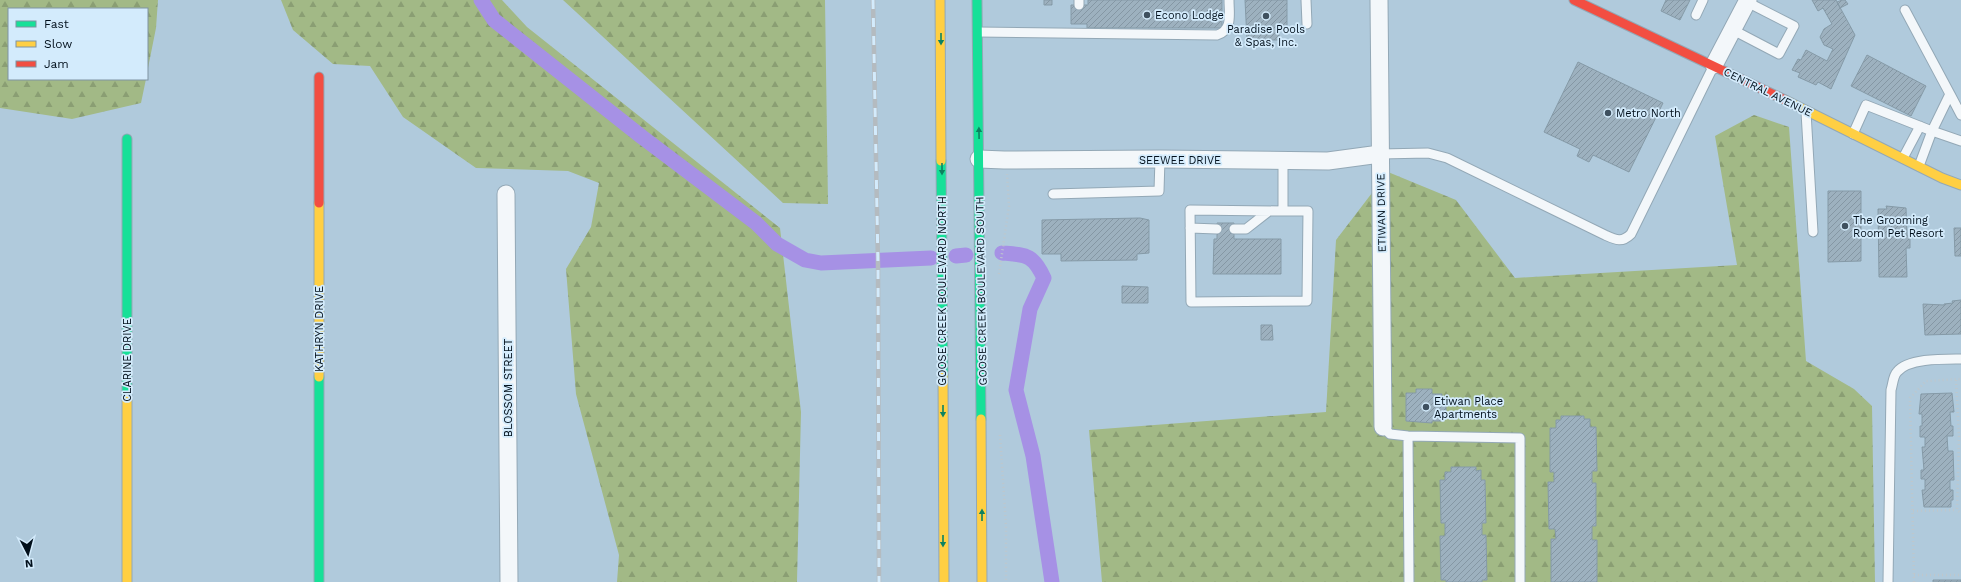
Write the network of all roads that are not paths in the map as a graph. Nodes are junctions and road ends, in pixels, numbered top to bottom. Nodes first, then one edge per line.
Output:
1 (940, 0) edge
2 (978, 0) edge
3 (1229, 0) edge
4 (1306, 0) edge
5 (1379, 0) edge
6 (1574, 0) edge
7 (1703, 0) edge
8 (1747, 1) edge
9 (1905, 10) dead end
10 (1696, 15) dead end
11 (1307, 24) dead end
12 (1733, 30) junction
13 (978, 32) junction
14 (1714, 65) junction
15 (319, 77) dead end
16 (1950, 94) junction
17 (1806, 111) junction
18 (1961, 115) edge
19 (1920, 126) junction
20 (1932, 131) junction
21 (1852, 134) junction
22 (126, 139) dead end
23 (1961, 141) edge
24 (1380, 154) junction
25 (1903, 158) junction
26 (979, 159) junction
27 (1160, 159) junction
28 (1283, 161) junction
29 (1919, 166) junction
30 (1961, 185) edge
31 (506, 194) dead end
32 (1053, 194) dead end
33 (1270, 211) junction
34 (1283, 211) junction
35 (1190, 228) junction
36 (1217, 229) dead end
37 (1234, 229) dead end
38 (1813, 232) dead end
39 (1961, 359) edge
40 (1383, 427) joint
41 (1408, 436) junction
42 (127, 582) edge
43 (319, 582) edge
44 (509, 582) edge
45 (944, 582) edge
46 (982, 582) edge
47 (1409, 582) edge
48 (1520, 582) edge
49 (1888, 582) edge

1 -> 45 main road, GOOSE CREEK BOULEVARD NORTH
2 - 13 main road, GOOSE CREEK BOULEVARD SOUTH
3 - 13 lane
4 - 11 lane
5 - 24 street, ETIWAN DRIVE
6 - 14 main road, CENTRAL AVENUE
7 - 10 lane
8 - 12 street
8 - 12 lane
9 - 16 lane
12 - 14 street
26 -> 13 main road, GOOSE CREEK BOULEVARD SOUTH
14 - 17 main road, CENTRAL AVENUE
14 - 24 lane
15 - 43 main road, KATHRYN DRIVE
16 - 18 lane
16 - 20 lane
17 - 21 main road, CENTRAL AVENUE
17 - 38 lane
19 - 20 lane
19 - 21 lane
19 - 25 lane
20 - 23 lane
20 - 29 lane
21 - 25 main road, CENTRAL AVENUE
22 - 42 main road, CLARINE DRIVE
24 - 28 street, SEEWEE DRIVE
24 - 40 street, ETIWAN DRIVE
25 - 29 main road, CENTRAL AVENUE
26 - 27 street, SEEWEE DRIVE
46 -> 26 main road, GOOSE CREEK BOULEVARD SOUTH
27 - 28 street, SEEWEE DRIVE
27 - 32 lane
28 - 34 lane
29 - 30 main road, CENTRAL AVENUE
31 - 44 street, BLOSSOM STREET
33 - 34 lane
33 - 35 lane
33 - 37 lane
34 - 35 lane
35 - 36 lane
39 - 49 lane
40 - 41 lane
41 - 47 lane
41 - 48 lane

